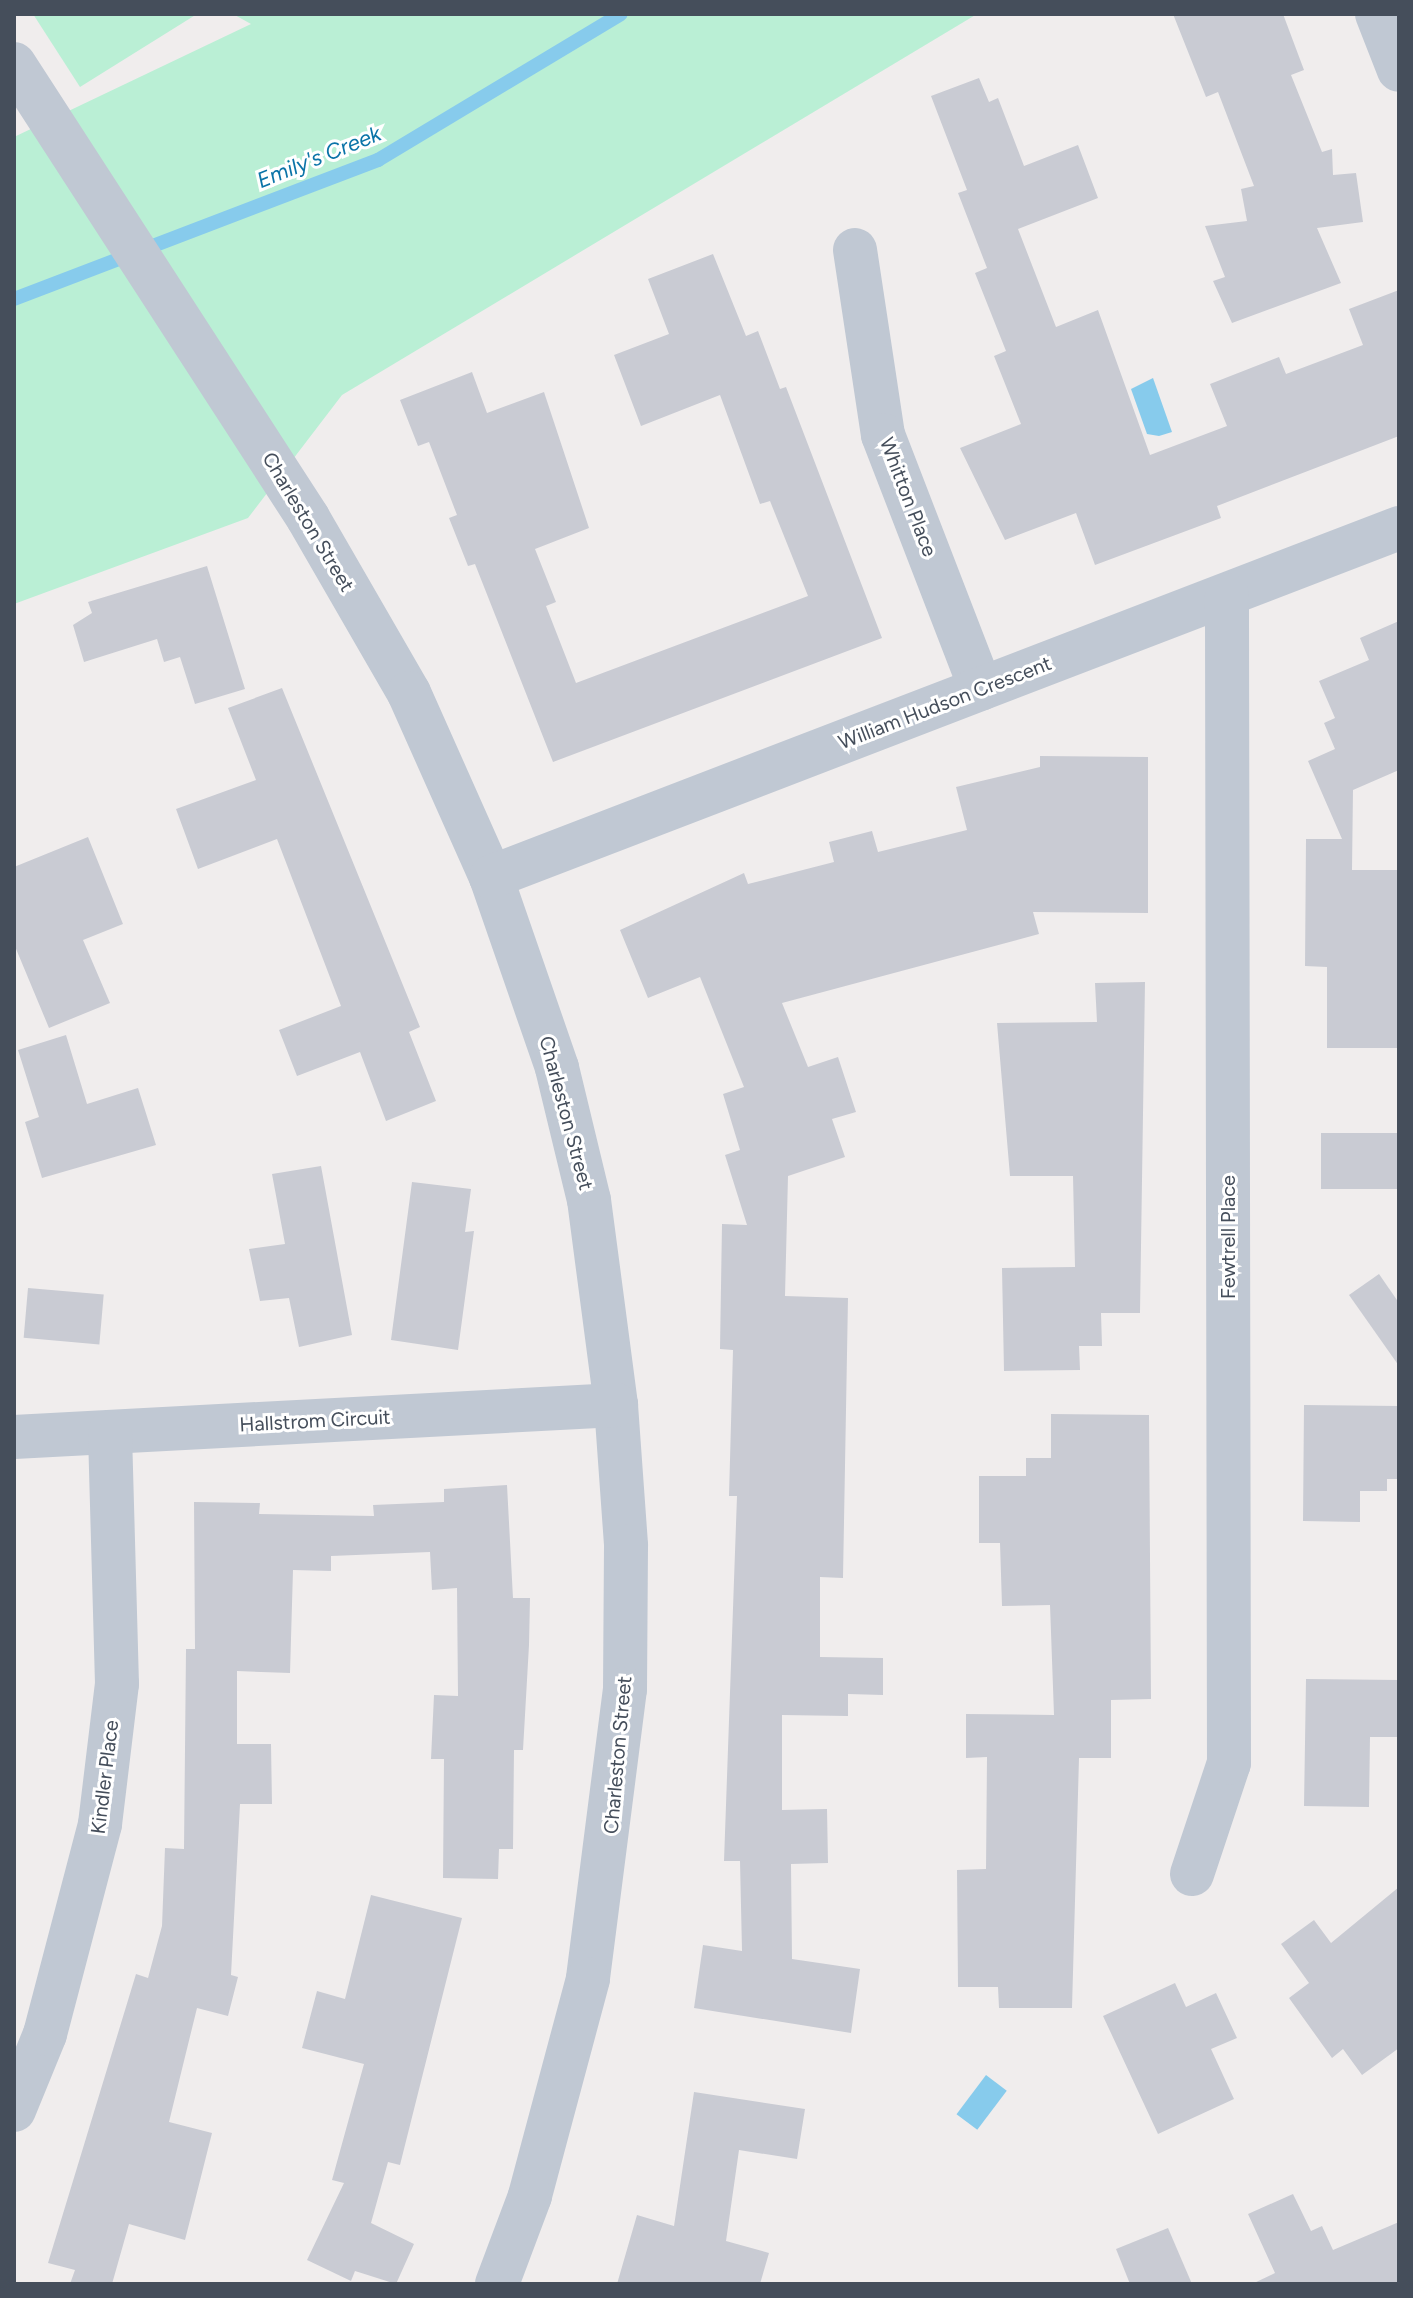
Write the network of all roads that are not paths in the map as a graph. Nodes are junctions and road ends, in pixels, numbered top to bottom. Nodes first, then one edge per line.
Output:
1 (1377, 14) edge
2 (14, 64) edge
3 (1399, 70) edge
4 (855, 250) dead end
5 (1399, 528) edge
6 (1227, 595) junction
7 (981, 689) junction
8 (491, 877) junction
9 (616, 1405) junction
10 (110, 1432) junction
11 (14, 1437) edge
12 (1192, 1874) dead end
13 (14, 2110) edge
14 (497, 2284) edge

1 - 3 street
2 - 8 street, Charleston Street
4 - 7 street, Whitton Place
5 - 6 street, William Hudson Crescent
6 - 7 street, William Hudson Crescent
6 - 12 street, Fewtrell Place
7 - 8 street, William Hudson Crescent
8 - 9 street, Charleston Street
9 - 10 street, Hallstrom Circuit
9 - 14 street, Charleston Street
10 - 11 street, Hallstrom Circuit
10 - 13 street, Kindler Place

